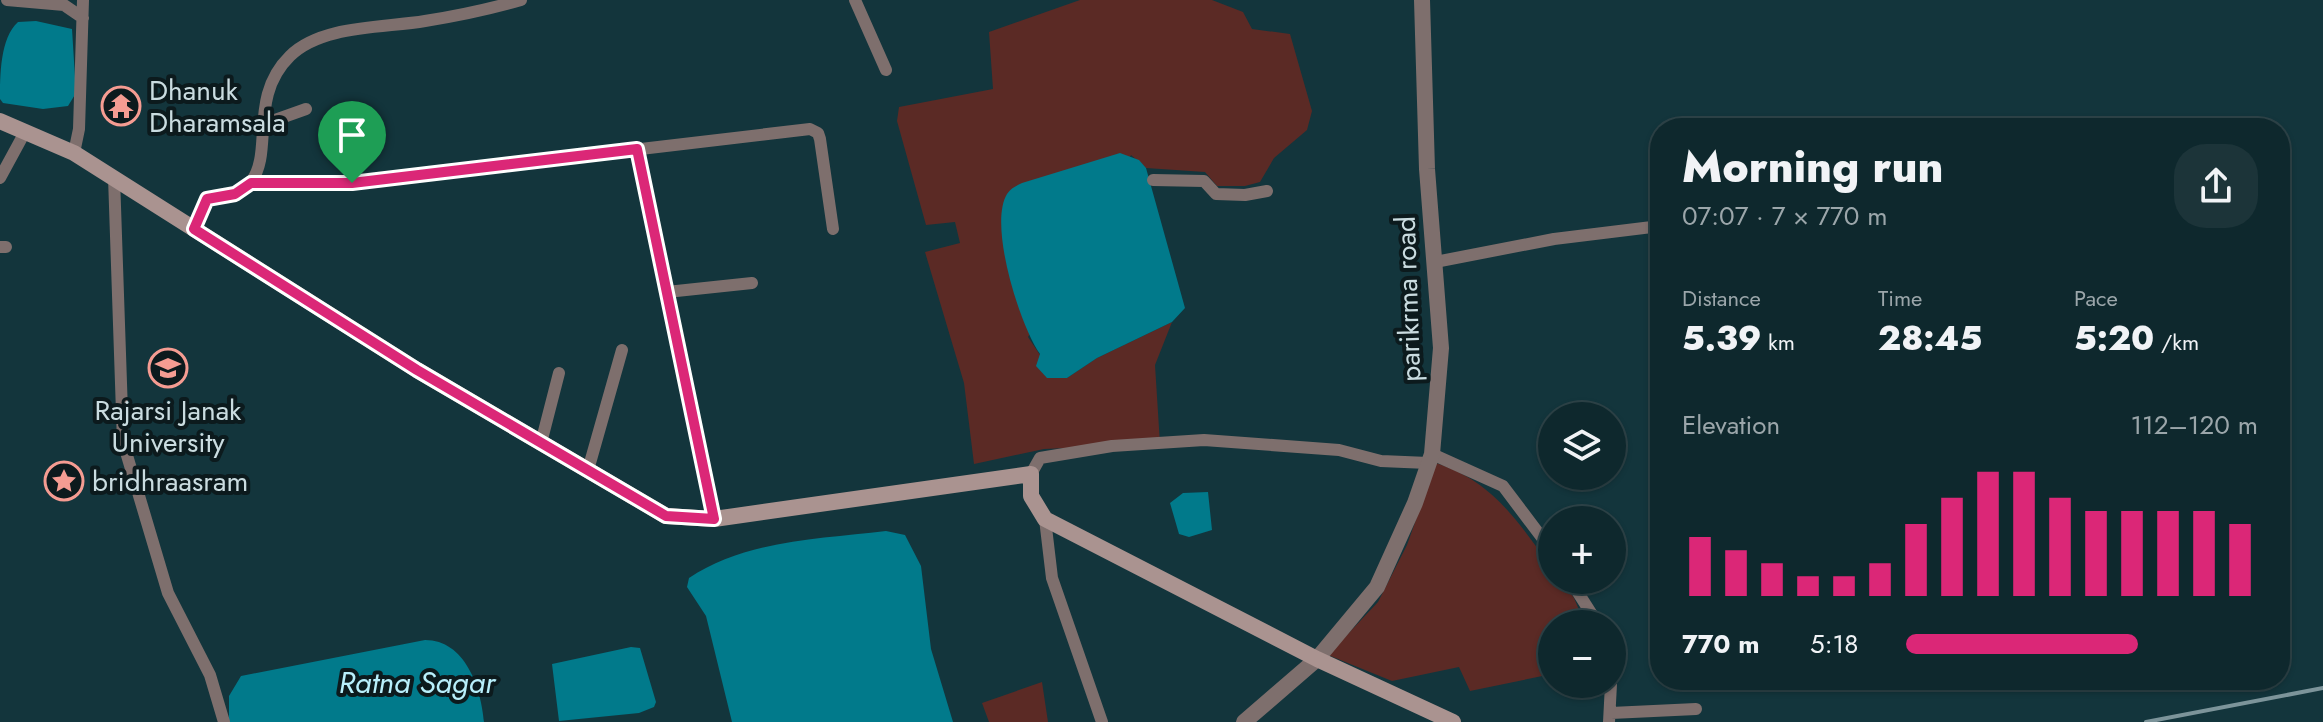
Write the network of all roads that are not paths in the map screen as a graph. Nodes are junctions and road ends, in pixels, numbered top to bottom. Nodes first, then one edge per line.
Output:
1 (7, 0) edge
2 (83, 0) edge
3 (521, 0) edge
4 (855, 0) edge
5 (1422, 0) edge
6 (83, 18) junction
7 (886, 70) dead end
8 (306, 109) dead end
9 (0, 121) edge
10 (261, 125) junction
11 (25, 132) junction
12 (637, 149) junction
13 (74, 153) junction
14 (114, 177) junction
15 (0, 178) edge
16 (1153, 180) dead end
17 (251, 183) junction
18 (1267, 191) dead end
19 (1650, 227) edge
20 (194, 229) junction
21 (833, 229) dead end
22 (1435, 262) junction
23 (752, 283) dead end
24 (667, 292) junction
25 (622, 350) dead end
26 (559, 373) dead end
27 (541, 443) junction
28 (1430, 458) junction
29 (588, 470) junction
30 (1031, 474) junction
31 (714, 519) junction
32 (1045, 519) junction
33 (1538, 532) edge
34 (1317, 659) junction
35 (1611, 698) edge
36 (1696, 709) dead end
37 (1610, 718) edge
38 (224, 722) edge
39 (1102, 722) edge
40 (1244, 722) edge
41 (1453, 722) edge

1 - 6 street
2 - 6 street
3 - 10 street
4 - 7 street
5 - 22 street, parikrma road
6 - 13 street
8 - 10 street
9 - 11 main road
10 - 17 street
11 - 13 main road
11 - 15 street
12 - 17 street
12 - 21 street
12 - 24 street
13 - 14 main road
14 - 20 main road
14 - 38 street
16 - 18 street
17 - 20 street
19 - 22 street
20 - 27 main road
22 - 28 street, parikrma road
23 - 24 street
24 - 31 street
25 - 29 street
26 - 27 street
27 - 29 main road
28 - 30 street
28 - 33 street
28 - 34 street, parikrma road
29 - 31 main road
30 - 31 main road
30 - 32 main road
32 - 34 main road
32 - 39 street
34 - 40 street, parikrma road
34 - 41 main road
35 - 37 street
36 - 37 street

